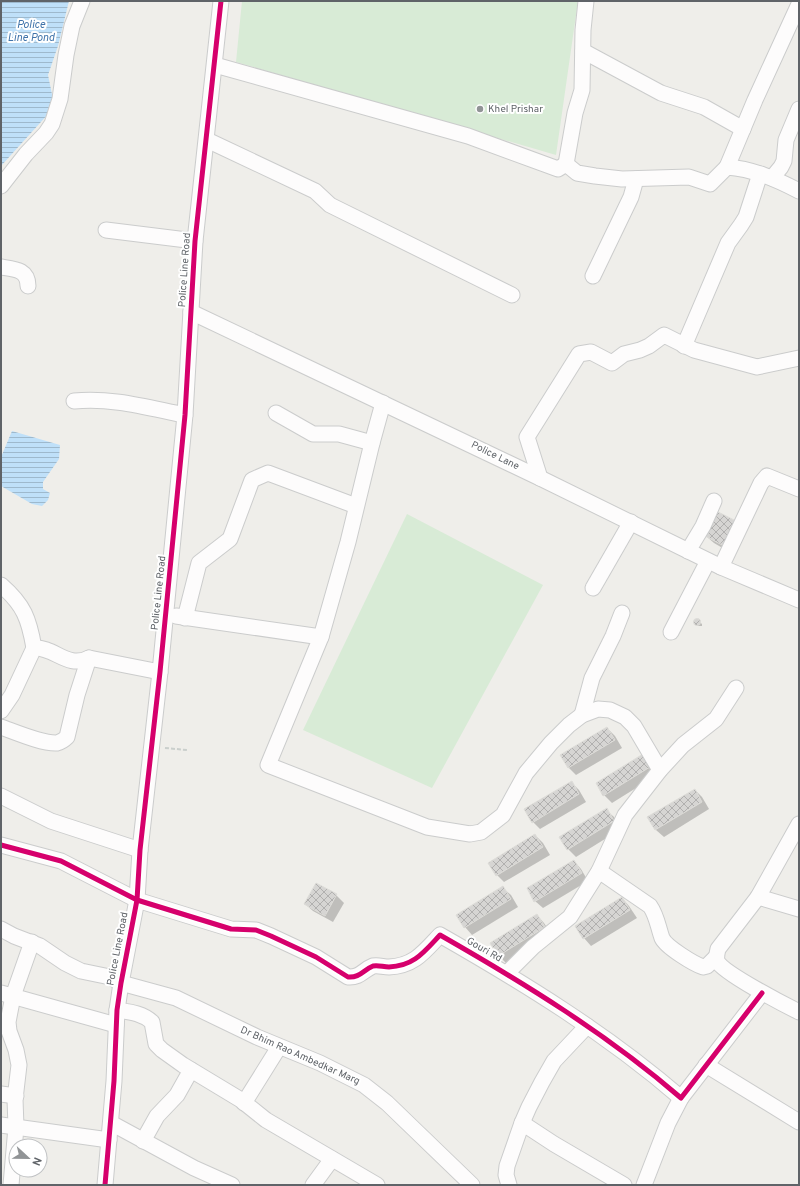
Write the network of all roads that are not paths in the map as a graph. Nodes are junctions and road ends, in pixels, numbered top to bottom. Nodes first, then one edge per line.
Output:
1 (82, 1) edge
2 (221, 1) edge
3 (586, 1) edge
4 (799, 4) edge
5 (583, 51) junction
6 (214, 65) junction
7 (799, 109) edge
8 (742, 129) junction
9 (206, 140) junction
10 (566, 164) junction
11 (727, 167) junction
12 (766, 176) junction
13 (636, 179) junction
14 (1, 186) edge
15 (799, 191) edge
16 (106, 230) dead end
17 (195, 242) junction
18 (1, 267) edge
19 (593, 276) dead end
20 (28, 286) dead end
21 (512, 295) dead end
22 (191, 312) junction
23 (684, 346) junction
24 (799, 358) edge
25 (74, 401) dead end
26 (383, 403) junction
27 (276, 413) dead end
28 (185, 415) junction
29 (372, 443) junction
30 (540, 478) junction
31 (799, 489) edge
32 (714, 501) dead end
33 (356, 506) junction
34 (630, 522) junction
35 (688, 551) junction
36 (715, 564) junction
37 (1, 585) edge
38 (593, 588) dead end
39 (799, 600) edge
40 (622, 613) dead end
41 (166, 616) junction
42 (185, 618) junction
43 (671, 632) dead end
44 (321, 637) junction
45 (34, 648) junction
46 (89, 658) junction
47 (160, 672) junction
48 (736, 688) dead end
49 (1, 711) edge
50 (582, 715) junction
51 (1, 727) edge
52 (660, 770) junction
53 (1, 796) edge
54 (799, 824) edge
55 (1, 845) edge
56 (140, 850) junction
57 (599, 871) junction
58 (758, 897) junction
59 (137, 900) junction
60 (799, 908) edge
61 (1, 929) edge
62 (32, 942) junction
63 (716, 957) junction
64 (506, 973) junction
65 (121, 983) junction
66 (762, 993) junction
67 (7, 994) edge
68 (799, 1012) edge
69 (117, 1017) junction
70 (587, 1026) junction
71 (279, 1047) junction
72 (706, 1064) junction
73 (191, 1070) junction
74 (8, 1095) edge
75 (681, 1098) junction
76 (244, 1103) junction
77 (799, 1122) edge
78 (111, 1123) junction
79 (522, 1123) junction
80 (1, 1125) edge
81 (16, 1127) junction
82 (109, 1140) junction
83 (144, 1141) junction
84 (332, 1159) junction
85 (11, 1185) edge
86 (105, 1185) edge
87 (232, 1185) edge
88 (313, 1185) edge
89 (377, 1185) edge
90 (472, 1185) edge
91 (509, 1185) edge
92 (624, 1185) edge
93 (644, 1185) edge

1 - 14 street
2 - 6 street, Police Line Road
3 - 5 street
4 - 8 street
5 - 8 street
5 - 10 street
6 - 9 street, Police Line Road
6 - 10 street
7 - 12 street
8 - 11 street
9 - 17 street, Police Line Road
9 - 21 street
10 - 13 street
11 - 12 street
11 - 13 street
12 - 15 street
12 - 23 street
13 - 19 street
16 - 17 street
17 - 22 street, Police Line Road
18 - 20 street
22 - 26 street, Police Lane
22 - 28 street, Police Line Road
23 - 24 street
23 - 30 street
25 - 28 street
26 - 29 street
26 - 30 street, Police Lane
27 - 29 street
28 - 41 street, Police Line Road
29 - 33 street
30 - 34 street, Police Lane
31 - 36 street
32 - 35 street
33 - 42 street
33 - 44 street
34 - 35 street, Police Lane
34 - 38 street
35 - 36 street, Police Lane
36 - 39 street, Police Lane
36 - 43 street
37 - 45 street
40 - 50 street
41 - 42 street
41 - 47 street, Police Line Road
42 - 44 street
44 - 50 street
45 - 46 street
45 - 49 street
46 - 47 street
46 - 51 street
47 - 56 street, Police Line Road
48 - 52 street
50 - 52 street
52 - 57 street
53 - 56 street
54 - 58 street
55 - 59 street
56 - 59 street, Police Line Road
57 - 63 street
57 - 64 street
58 - 60 street
58 - 63 street
59 - 64 street, Gouri Rd
59 - 65 street, Police Line Road
61 - 62 street, Dr Bhim Rao Ambedkar Marg
62 - 65 street, Dr Bhim Rao Ambedkar Marg
62 - 67 street
63 - 66 street
64 - 70 street, Gouri Rd
65 - 69 street, Police Line Road
65 - 71 street, Dr Bhim Rao Ambedkar Marg
66 - 68 street
66 - 72 street
67 - 69 street
67 - 74 street
69 - 73 street
69 - 78 street, Police Line Road
70 - 75 street, Gouri Rd
70 - 79 street
71 - 76 street
71 - 90 street, Dr Bhim Rao Ambedkar Marg
72 - 75 street
72 - 77 street
73 - 76 street
73 - 83 street
74 - 81 street
75 - 93 street
76 - 84 street
78 - 82 street, Police Line Road
78 - 83 street
79 - 91 street
79 - 92 street
80 - 81 street
81 - 82 street
81 - 85 street
82 - 86 street, Police Line Road
83 - 87 street
84 - 88 street
84 - 89 street

